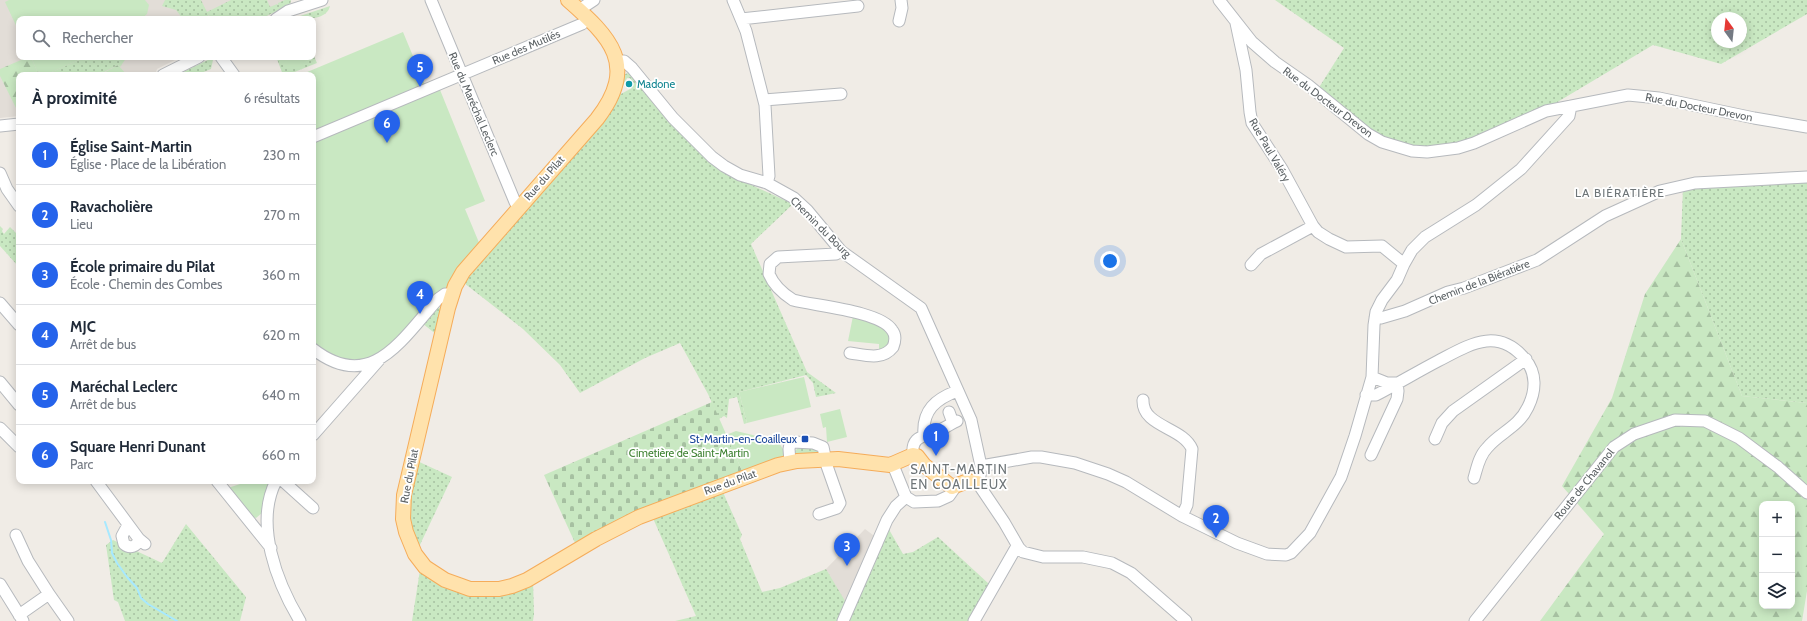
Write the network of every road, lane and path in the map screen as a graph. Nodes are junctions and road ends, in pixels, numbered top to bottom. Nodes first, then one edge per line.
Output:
1 (322, 0) edge
2 (431, 0) edge
3 (568, 0) edge
4 (594, 0) edge
5 (733, 0) edge
6 (901, 0) edge
7 (1219, 0) edge
8 (299, 3) edge
9 (858, 6) dead end
10 (583, 14) junction
11 (280, 16) edge
12 (741, 19) junction
13 (899, 22) dead end
14 (1236, 22) junction
15 (193, 60) edge
16 (223, 60) edge
17 (618, 61) junction
18 (169, 72) edge
19 (232, 72) edge
20 (462, 74) junction
21 (840, 94) dead end
22 (764, 100) junction
23 (1571, 106) junction
24 (16, 124) edge
25 (0, 126) edge
26 (1807, 127) edge
27 (316, 136) edge
28 (0, 173) edge
29 (1807, 176) edge
30 (767, 183) junction
31 (16, 202) edge
32 (519, 207) junction
33 (1313, 226) junction
34 (841, 251) junction
35 (1404, 264) junction
36 (1251, 265) dead end
37 (452, 294) junction
38 (0, 303) edge
39 (1374, 318) junction
40 (16, 322) edge
41 (316, 351) edge
42 (850, 353) dead end
43 (1526, 359) junction
44 (380, 360) junction
45 (349, 365) junction
46 (1372, 376) junction
47 (0, 382) edge
48 (1397, 383) junction
49 (357, 386) junction
50 (957, 391) junction
51 (1366, 394) junction
52 (1143, 400) dead end
53 (16, 401) edge
54 (953, 419) dead end
55 (0, 428) edge
56 (316, 432) edge
57 (924, 435) junction
58 (1435, 439) dead end
59 (16, 444) edge
60 (912, 455) junction
61 (1371, 456) dead end
62 (826, 459) junction
63 (790, 462) junction
64 (893, 464) junction
65 (981, 466) junction
66 (1474, 478) dead end
67 (978, 483) junction
68 (98, 484) edge
69 (219, 484) edge
70 (275, 484) edge
71 (286, 484) edge
72 (956, 486) junction
73 (1807, 493) edge
74 (906, 498) junction
75 (312, 508) dead end
76 (819, 514) dead end
77 (267, 516) junction
78 (1182, 516) junction
79 (248, 520) junction
80 (16, 535) dead end
81 (142, 541) dead end
82 (1017, 546) junction
83 (271, 548) junction
84 (0, 584) edge
85 (49, 594) junction
86 (21, 618) edge
87 (68, 621) edge
88 (300, 621) edge
89 (843, 621) edge
90 (974, 621) edge
91 (1186, 621) edge
92 (1475, 621) edge

1 - 8 street
2 - 20 street, Rue du Maréchal Leclerc
3 - 10 main road
4 - 10 street, Rue des Mutilés
5 - 12 street
6 - 13 street
7 - 14 street, Rue du Docteur Drevon
8 - 11 street
9 - 12 street
10 - 17 main road
10 - 20 street, Rue des Mutilés
12 - 22 street
14 - 23 street, Rue du Docteur Drevon
14 - 33 street, Rue Paul Valéry
15 - 18 street
16 - 19 street
17 - 30 street, Chemin du Bourg
17 - 32 main road, Rue du Pilat
20 - 27 street, Rue des Mutilés
20 - 32 street, Rue du Maréchal Leclerc
21 - 22 street
22 - 30 street
23 - 26 street, Rue du Docteur Drevon
23 - 35 street
24 - 25 street
28 - 31 street
29 - 39 street, Chemin de la Biératière
30 - 34 street, Chemin du Bourg
32 - 37 main road, Rue du Pilat
33 - 35 street, Rue Paul Valéry
33 - 36 street
34 - 42 street
34 - 50 street, Chemin du Bourg
35 - 39 street
37 - 44 street
37 - 63 main road, Rue du Pilat
38 - 40 street
39 - 46 street
41 - 45 street
43 - 48 street
43 - 58 street
43 - 66 street
44 - 45 street
44 - 49 street
45 - 49 street
46 - 48 street
46 - 51 street
47 - 53 street
48 - 51 street
48 - 61 street
49 - 56 street
50 - 57 street
50 - 65 street, Chemin du Bourg
51 - 78 street
52 - 78 street
54 - 57 street
55 - 59 street
57 - 60 street
60 - 64 main road
60 - 72 main road
62 - 63 main road, Rue du Pilat
62 - 63 street
62 - 64 main road, Rue du Pilat
62 - 76 street
64 - 74 street
65 - 67 street, Chemin du Bourg
65 - 78 street
67 - 72 main road
67 - 82 street
68 - 81 street
69 - 79 street
70 - 77 street
71 - 75 street
72 - 74 street
73 - 92 street, Route de Chavanol
74 - 89 street
77 - 79 street
77 - 83 street
79 - 83 street
80 - 85 street
82 - 90 street
82 - 91 street
83 - 88 street
84 - 86 street
85 - 86 street
85 - 87 street

